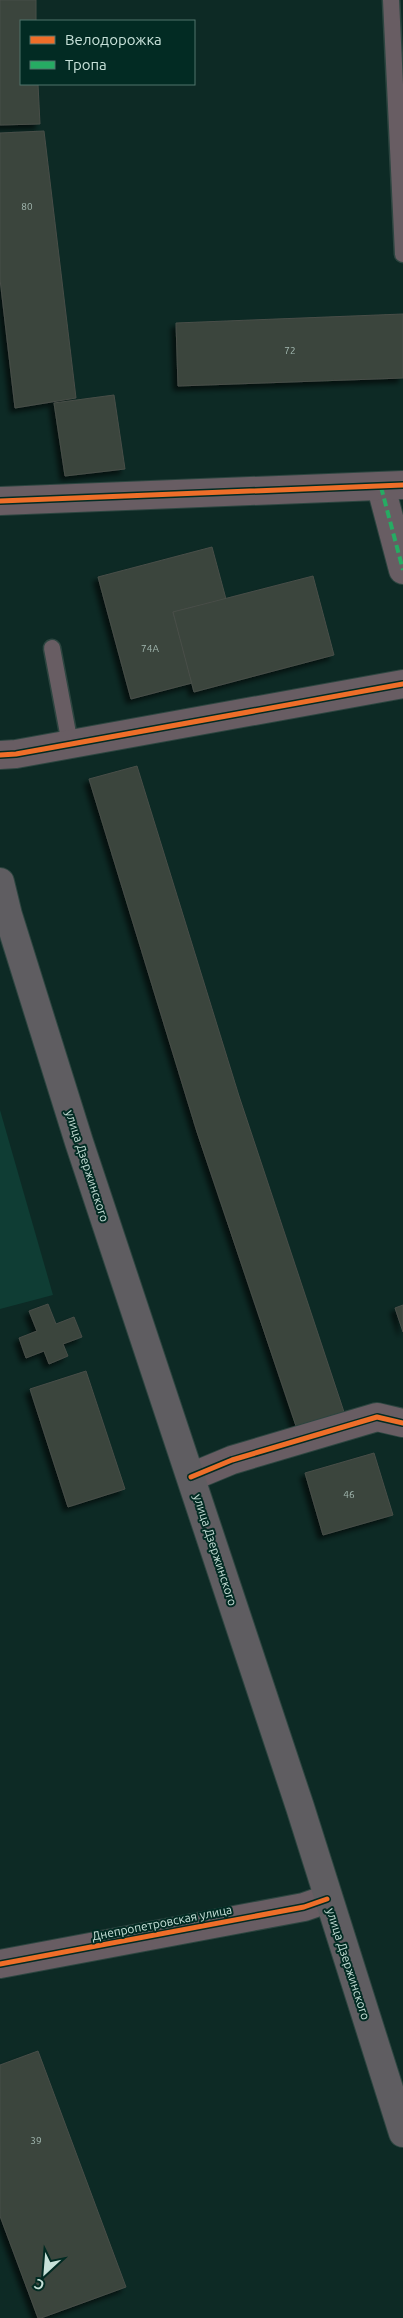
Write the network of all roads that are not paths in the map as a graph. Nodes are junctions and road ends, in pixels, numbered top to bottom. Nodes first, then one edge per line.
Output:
1 (391, 0) edge
2 (403, 254) edge
3 (392, 486) edge
4 (0, 501) edge
5 (403, 570) edge
6 (52, 648) dead end
7 (403, 684) edge
8 (70, 744) junction
9 (0, 755) edge
10 (0, 882) edge
11 (403, 1423) edge
12 (192, 1477) junction
13 (327, 1898) junction
14 (0, 1964) edge
15 (403, 2133) edge

1 - 2 lane
3 - 4 street
3 - 5 street
6 - 8 lane
7 - 8 street
8 - 9 street
10 - 12 main road, улица Дзержинского
11 - 12 street
12 - 13 main road, улица Дзержинского
13 - 14 street, Днепропетровская улица
13 - 15 main road, улица Дзержинского

